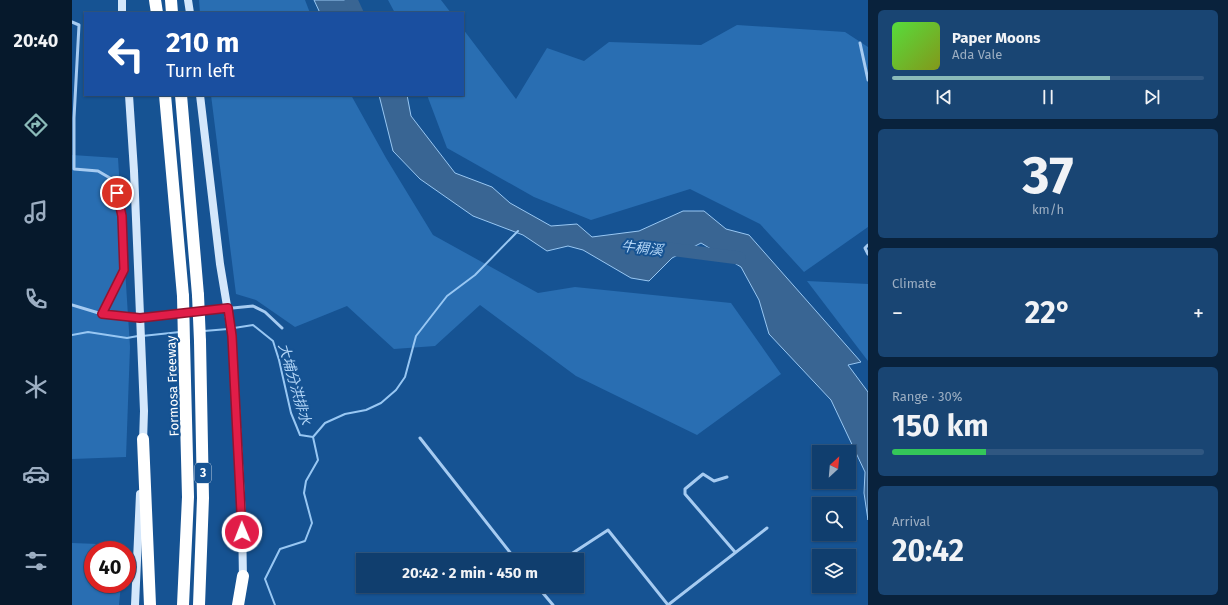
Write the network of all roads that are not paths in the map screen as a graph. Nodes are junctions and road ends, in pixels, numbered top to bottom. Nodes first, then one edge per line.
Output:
1 (122, 0) edge
2 (155, 0) edge
3 (171, 0) edge
4 (188, 0) edge
5 (122, 12) edge
6 (157, 12) edge
7 (172, 12) edge
8 (190, 12) edge
9 (72, 22) edge
10 (860, 43) dead end
11 (868, 80) edge
12 (129, 96) edge
13 (165, 96) edge
14 (181, 96) edge
15 (200, 96) edge
16 (868, 245) edge
17 (868, 254) edge
18 (72, 305) edge
19 (228, 308) junction
20 (102, 314) junction
21 (140, 318) junction
22 (282, 328) dead end
23 (420, 438) dead end
24 (143, 439) junction
25 (727, 477) dead end
26 (767, 528) dead end
27 (735, 552) junction
28 (510, 553) edge
29 (573, 553) edge
30 (243, 576) junction
31 (543, 593) edge
32 (135, 605) edge
33 (150, 605) edge
34 (183, 605) edge
35 (199, 605) edge
36 (238, 605) edge
37 (245, 605) edge
38 (552, 605) edge
39 (668, 605) edge

1 - 5 street
2 - 6 highway
3 - 7 highway
4 - 8 street
9 - 20 lane
10 - 11 lane
12 - 21 street
13 - 34 highway, Formosa Freeway / 3, bridge
14 - 35 highway, 3, bridge
15 - 19 street
16 - 17 lane
18 - 20 lane
19 - 21 lane
19 - 22 lane
19 - 30 street
20 - 21 lane
21 - 24 street
23 - 28 lane
24 - 32 street
24 - 33 highway
25 - 27 lane
26 - 27 lane
27 - 39 lane
29 - 39 lane
30 - 36 highway
30 - 37 street
31 - 38 lane

